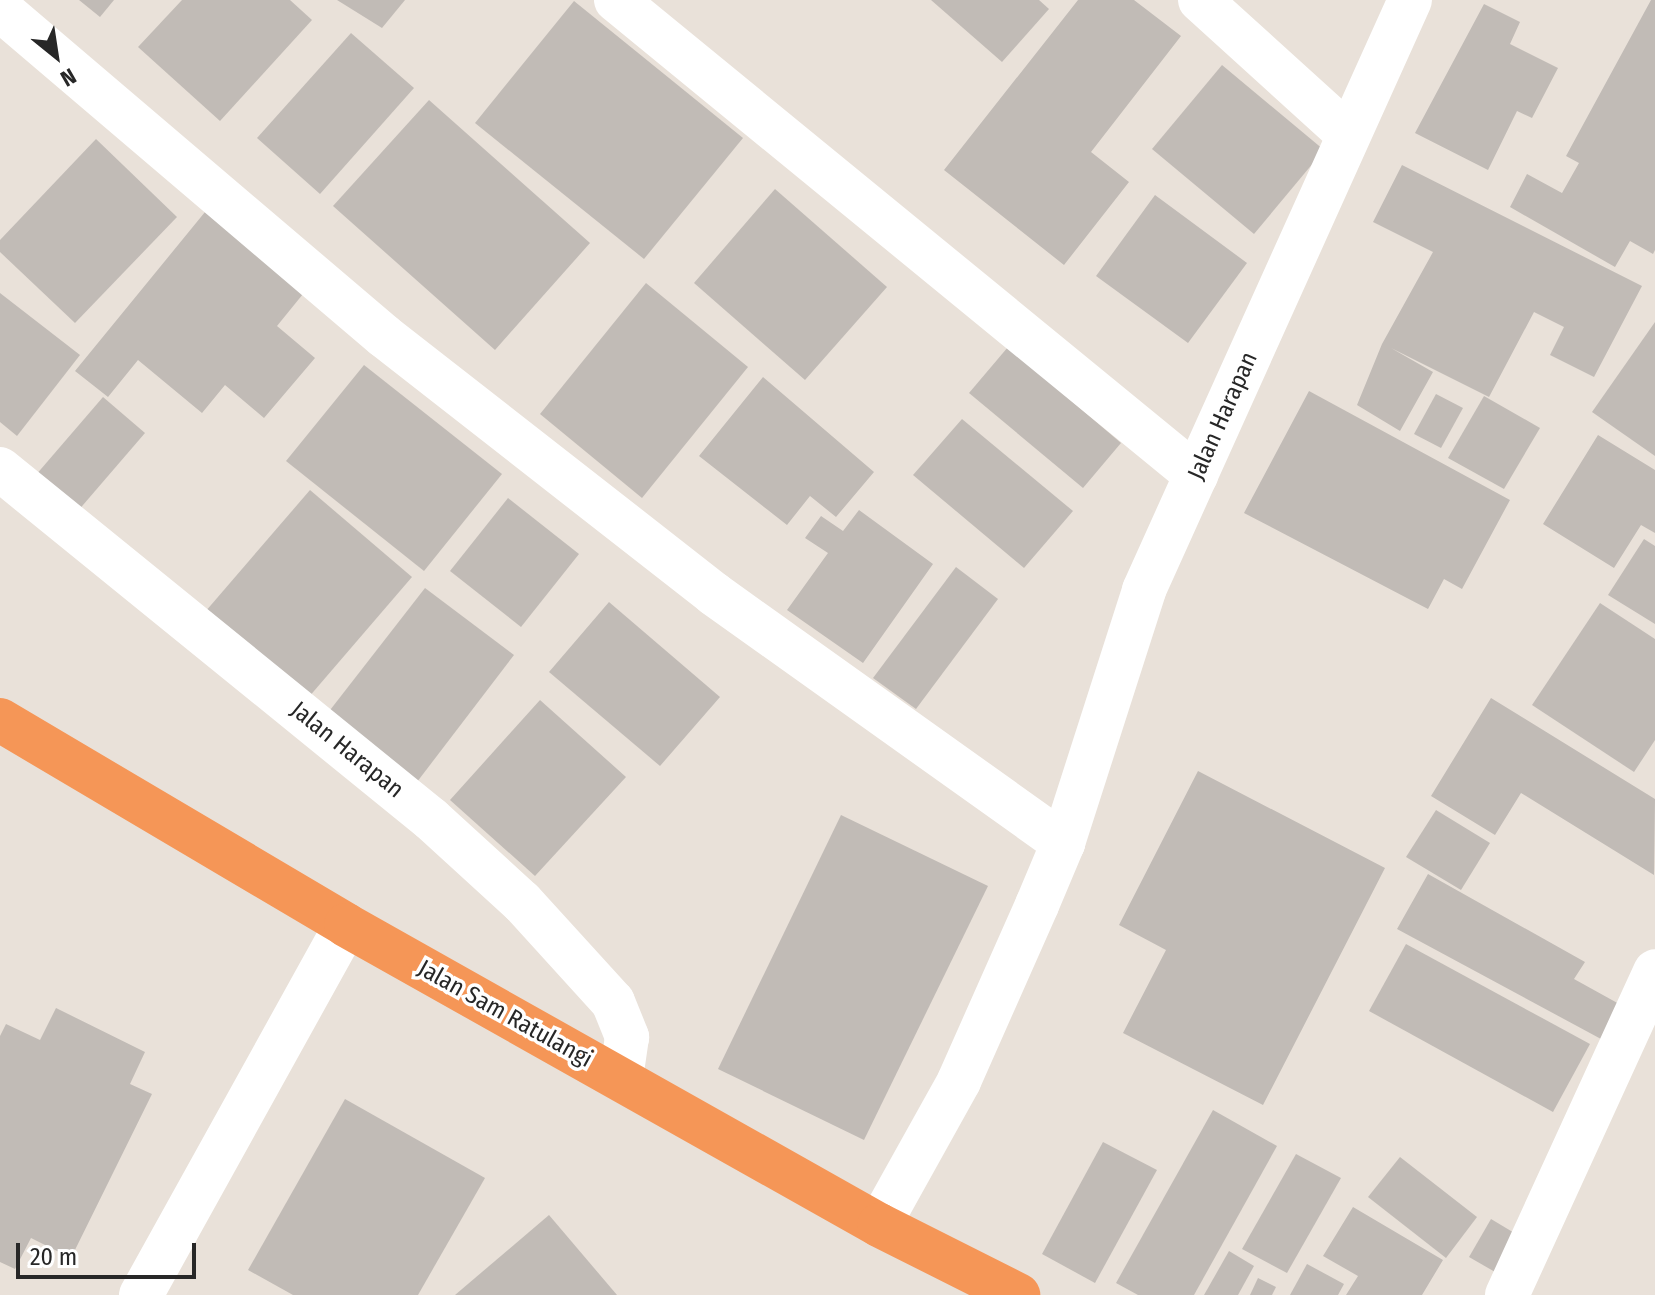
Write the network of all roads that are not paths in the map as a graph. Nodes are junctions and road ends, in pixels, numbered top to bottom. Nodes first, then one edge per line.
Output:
1 (616, 0) edge
2 (1200, 0) edge
3 (1410, 0) edge
4 (0, 9) edge
5 (1348, 134) junction
6 (0, 469) edge
7 (1196, 475) junction
8 (0, 720) edge
9 (1063, 843) junction
10 (346, 925) junction
11 (1655, 971) edge
12 (621, 1078) junction
13 (879, 1225) junction
14 (141, 1295) edge
15 (1018, 1295) edge
16 (1507, 1295) edge

1 - 7 street
2 - 5 street
3 - 5 street, Jalan Harapan
4 - 9 street
5 - 7 street, Jalan Harapan
6 - 12 street, Jalan Harapan
7 - 9 street, Jalan Harapan
8 - 10 highway, Jalan Sam Ratulangi
9 - 13 street, Jalan Harapan
10 - 12 highway, Jalan Sam Ratulangi
10 - 14 street
11 - 16 street
12 - 13 highway, Jalan Sam Ratulangi
13 - 15 highway, Jalan Sam Ratulangi

